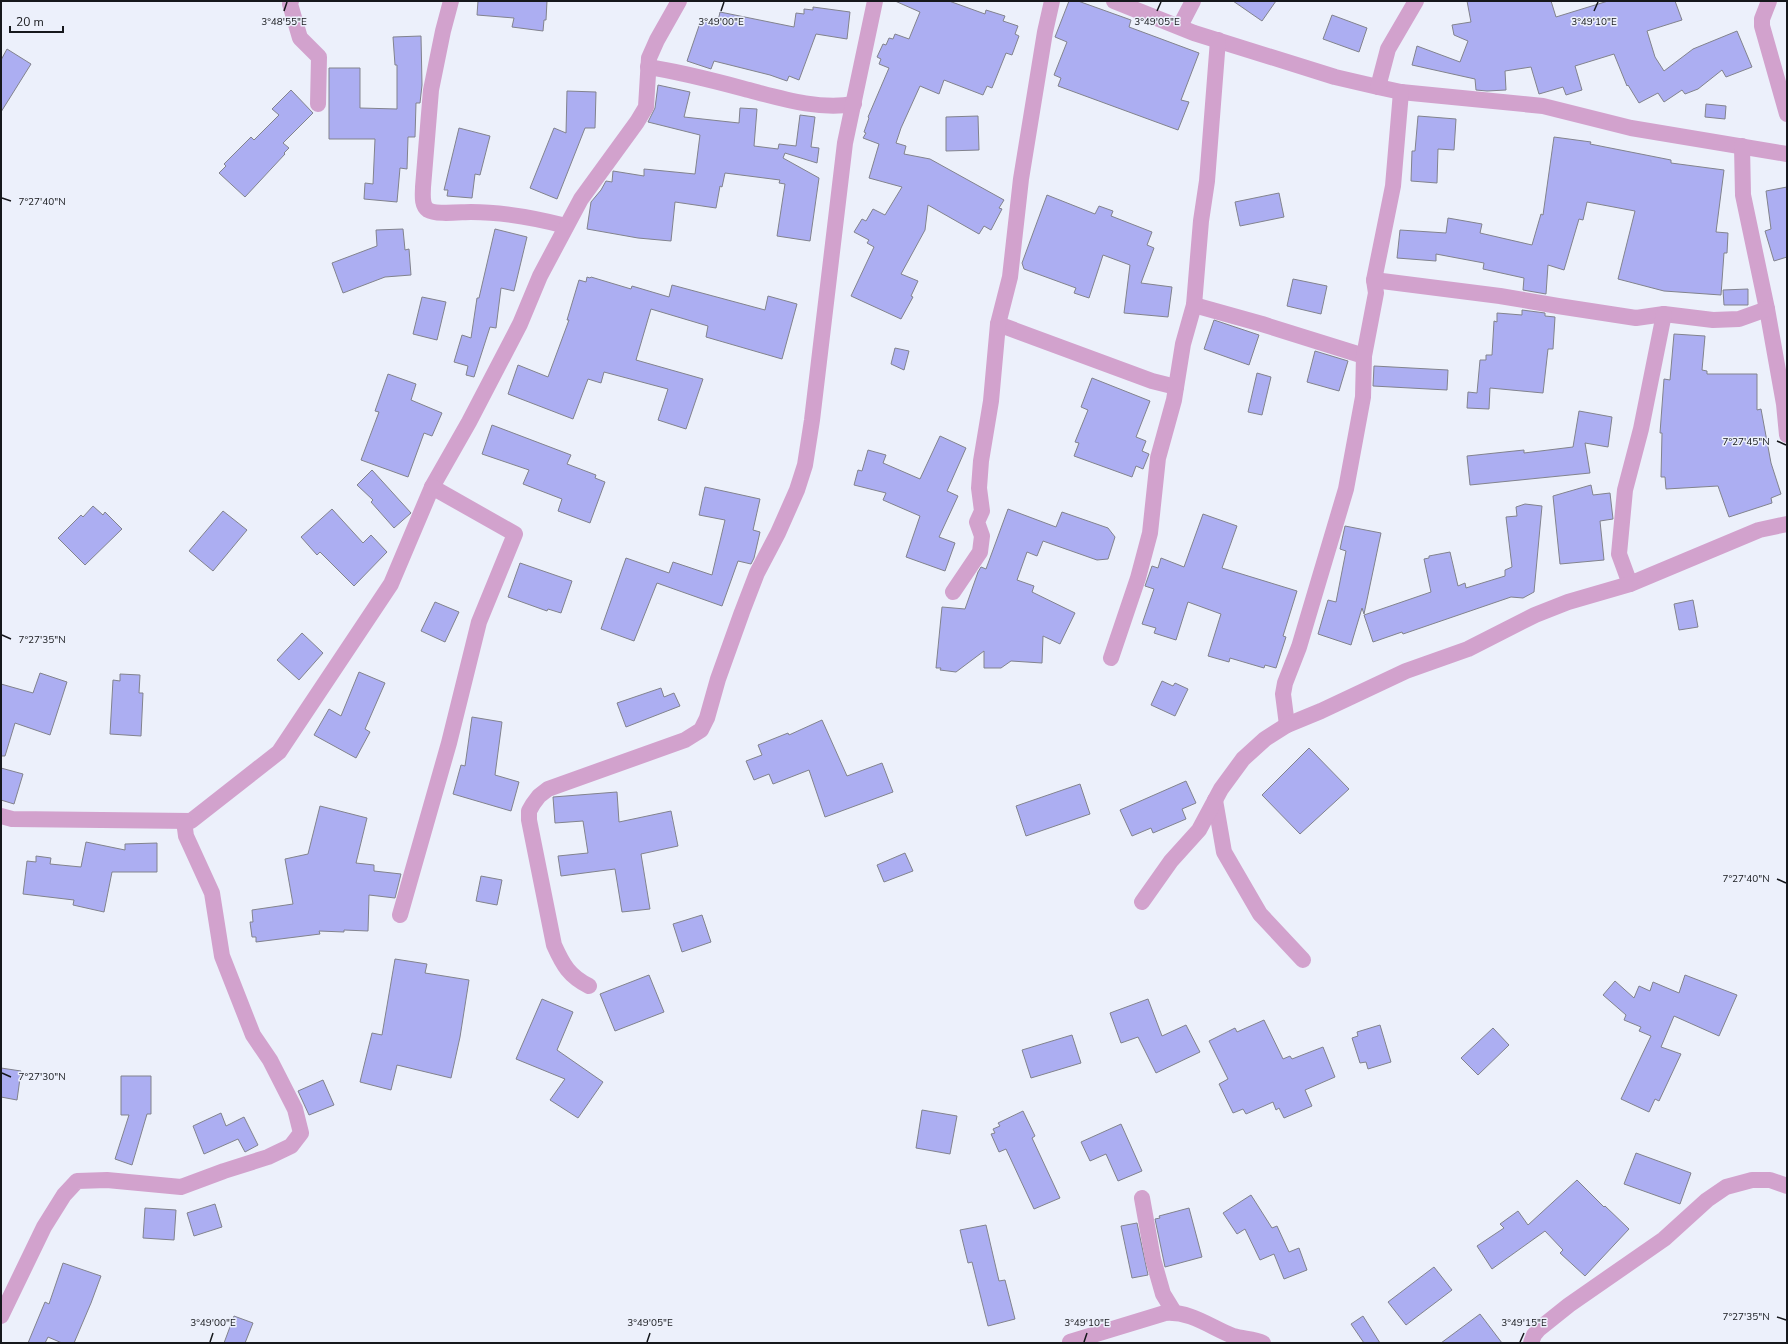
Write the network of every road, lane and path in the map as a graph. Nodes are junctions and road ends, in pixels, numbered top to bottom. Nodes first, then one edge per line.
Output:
1 (291, 1) edge
2 (451, 1) edge
3 (679, 1) edge
4 (875, 1) edge
5 (1052, 1) edge
6 (1114, 1) edge
7 (1193, 1) edge
8 (1416, 1) edge
9 (1769, 1) edge
10 (1180, 26) junction
11 (1218, 40) junction
12 (648, 67) junction
13 (1378, 87) junction
14 (1401, 92) junction
15 (318, 104) dead end
16 (854, 104) junction
17 (1787, 114) edge
18 (1742, 146) junction
19 (1787, 154) edge
20 (566, 226) junction
21 (1374, 280) junction
22 (1194, 305) junction
23 (1767, 309) junction
24 (1664, 314) junction
25 (998, 324) junction
26 (1364, 356) junction
27 (1176, 387) junction
28 (1787, 435) edge
29 (432, 487) junction
30 (1787, 524) edge
31 (1630, 584) junction
32 (953, 592) dead end
33 (1111, 658) dead end
34 (1287, 725) junction
35 (1215, 800) junction
36 (1, 816) edge
37 (184, 821) junction
38 (1142, 902) dead end
39 (400, 915) dead end
40 (1303, 960) dead end
41 (589, 986) dead end
42 (1787, 1186) edge
43 (1142, 1198) dead end
44 (1174, 1312) junction
45 (1, 1316) edge
46 (1070, 1342) edge
47 (1264, 1343) edge
48 (1531, 1343) edge

1 - 15 street
2 - 20 street
3 - 12 street
4 - 16 street
5 - 25 street
6 - 10 street
7 - 10 street
8 - 13 street
9 - 17 street
10 - 11 street
11 - 13 street
11 - 22 street
12 - 16 street
12 - 20 street
13 - 14 street
14 - 18 street
14 - 21 street
16 - 41 street
18 - 19 street
18 - 23 street
20 - 29 street
21 - 24 street
21 - 26 street
22 - 26 street
22 - 27 street
23 - 24 street
23 - 28 street
24 - 31 street
25 - 27 street
25 - 32 street
26 - 34 street
27 - 33 street
29 - 37 street
29 - 39 street
30 - 31 street
31 - 34 street
34 - 35 street
35 - 38 street
35 - 40 street
36 - 37 street
37 - 45 street
42 - 48 street
43 - 44 street
44 - 46 street
44 - 47 street

